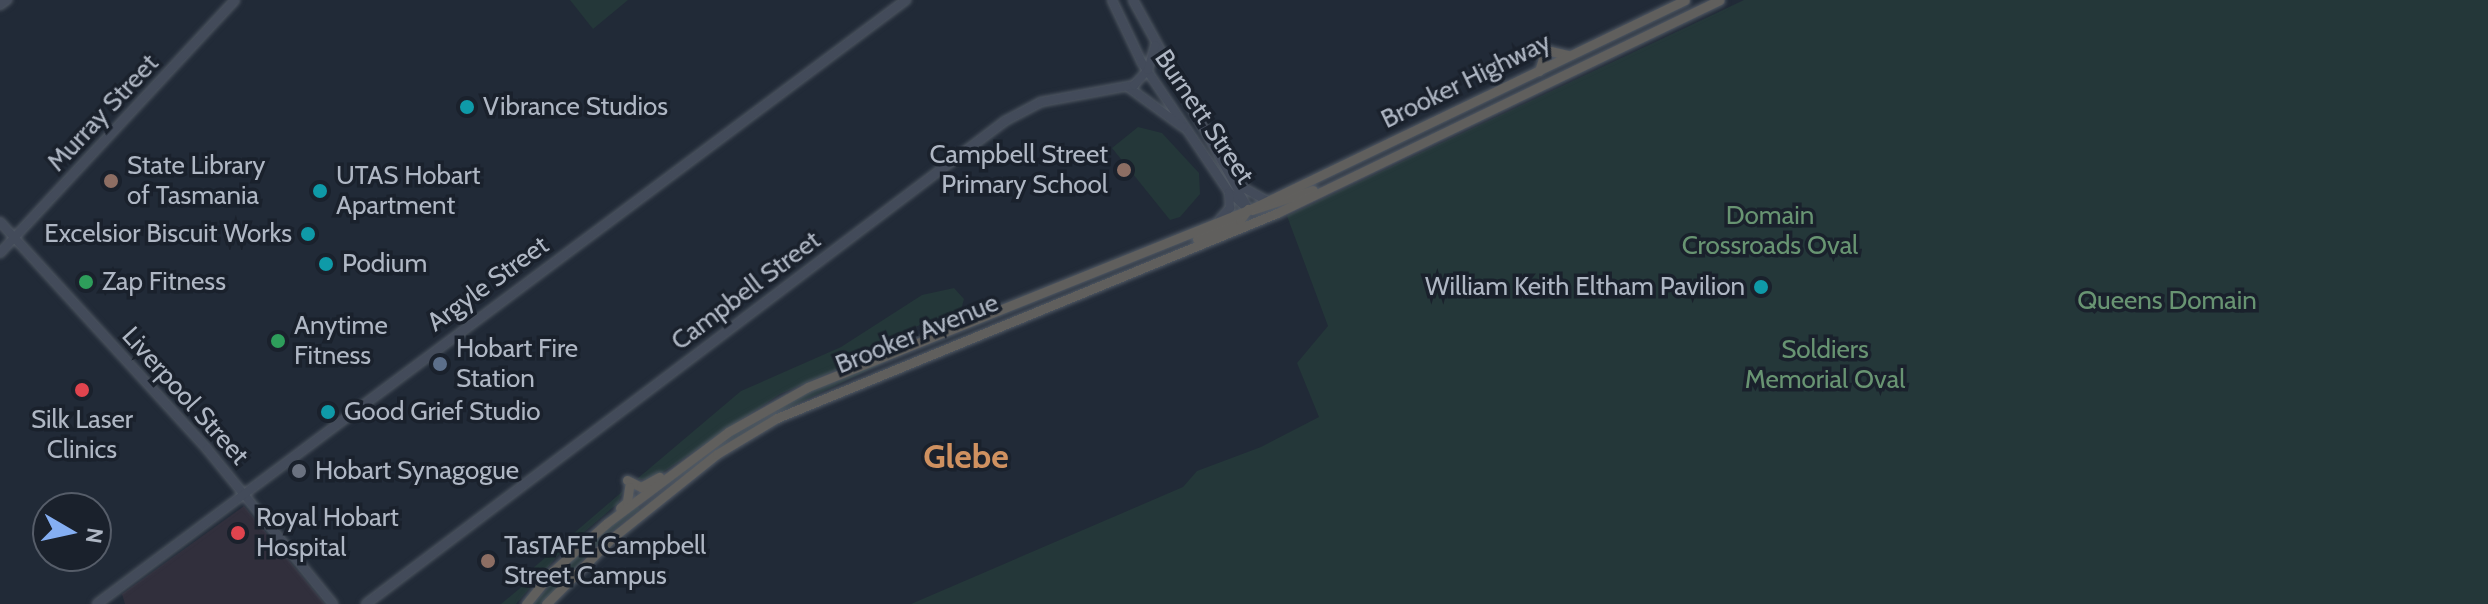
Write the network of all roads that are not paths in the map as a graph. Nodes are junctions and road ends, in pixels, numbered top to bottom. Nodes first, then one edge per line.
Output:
1 (7, 0) edge
2 (235, 0) edge
3 (906, 0) edge
4 (1112, 0) edge
5 (1133, 0) edge
6 (1685, 0) edge
7 (1719, 0) edge
8 (0, 5) edge
9 (1155, 45) junction
10 (1148, 70) junction
11 (1128, 87) junction
12 (1192, 136) junction
13 (1203, 153) junction
14 (1223, 162) junction
15 (1231, 174) junction
16 (1349, 180) junction
17 (1221, 181) junction
18 (1229, 192) junction
19 (1267, 201) junction
20 (1248, 209) junction
21 (1218, 220) junction
22 (0, 222) edge
23 (14, 238) junction
24 (1177, 252) junction
25 (0, 253) edge
26 (728, 432) junction
27 (699, 468) junction
28 (629, 487) junction
29 (244, 493) junction
30 (642, 497) junction
31 (607, 523) junction
32 (97, 604) edge
33 (333, 604) edge
34 (366, 604) edge
35 (526, 604) edge
36 (546, 604) edge

1 - 8 main road
2 - 23 main road, Murray Street
3 - 29 main road, Argyle Street
4 - 10 main road, Burnett Street
5 - 9 main road, Burnett Street
6 - 19 highway, Brooker Highway
7 - 16 highway, Brooker Highway
9 - 10 main road
9 - 14 main road, Burnett Street
10 - 11 main road
10 - 12 main road, Burnett Street
11 - 12 main road
11 - 34 main road, Campbell Street
12 - 13 main road, Burnett Street
13 - 14 main road
13 - 17 main road, Burnett Street
14 - 15 main road, Burnett Street
14 - 17 main road
15 - 19 main road
15 - 20 main road, Burnett Street
16 - 20 highway
16 - 24 highway, Brooker Avenue
17 - 18 main road, Burnett Street
18 - 20 main road, Burnett Street
18 - 21 main road
19 - 20 highway, Brooker Avenue
20 - 21 highway, Brooker Avenue
20 - 24 highway
21 - 26 highway, Brooker Avenue
22 - 23 main road, Liverpool Street
23 - 25 main road, Murray Street
23 - 29 main road, Liverpool Street
24 - 27 highway, Brooker Avenue
26 - 28 highway
26 - 30 highway, Brooker Avenue
27 - 30 highway
27 - 36 highway, Brooker Avenue
28 - 30 highway
28 - 31 highway
29 - 32 main road, Argyle Street
29 - 33 main road, Liverpool Street
30 - 31 highway, Brooker Avenue
31 - 35 highway, Brooker Avenue

